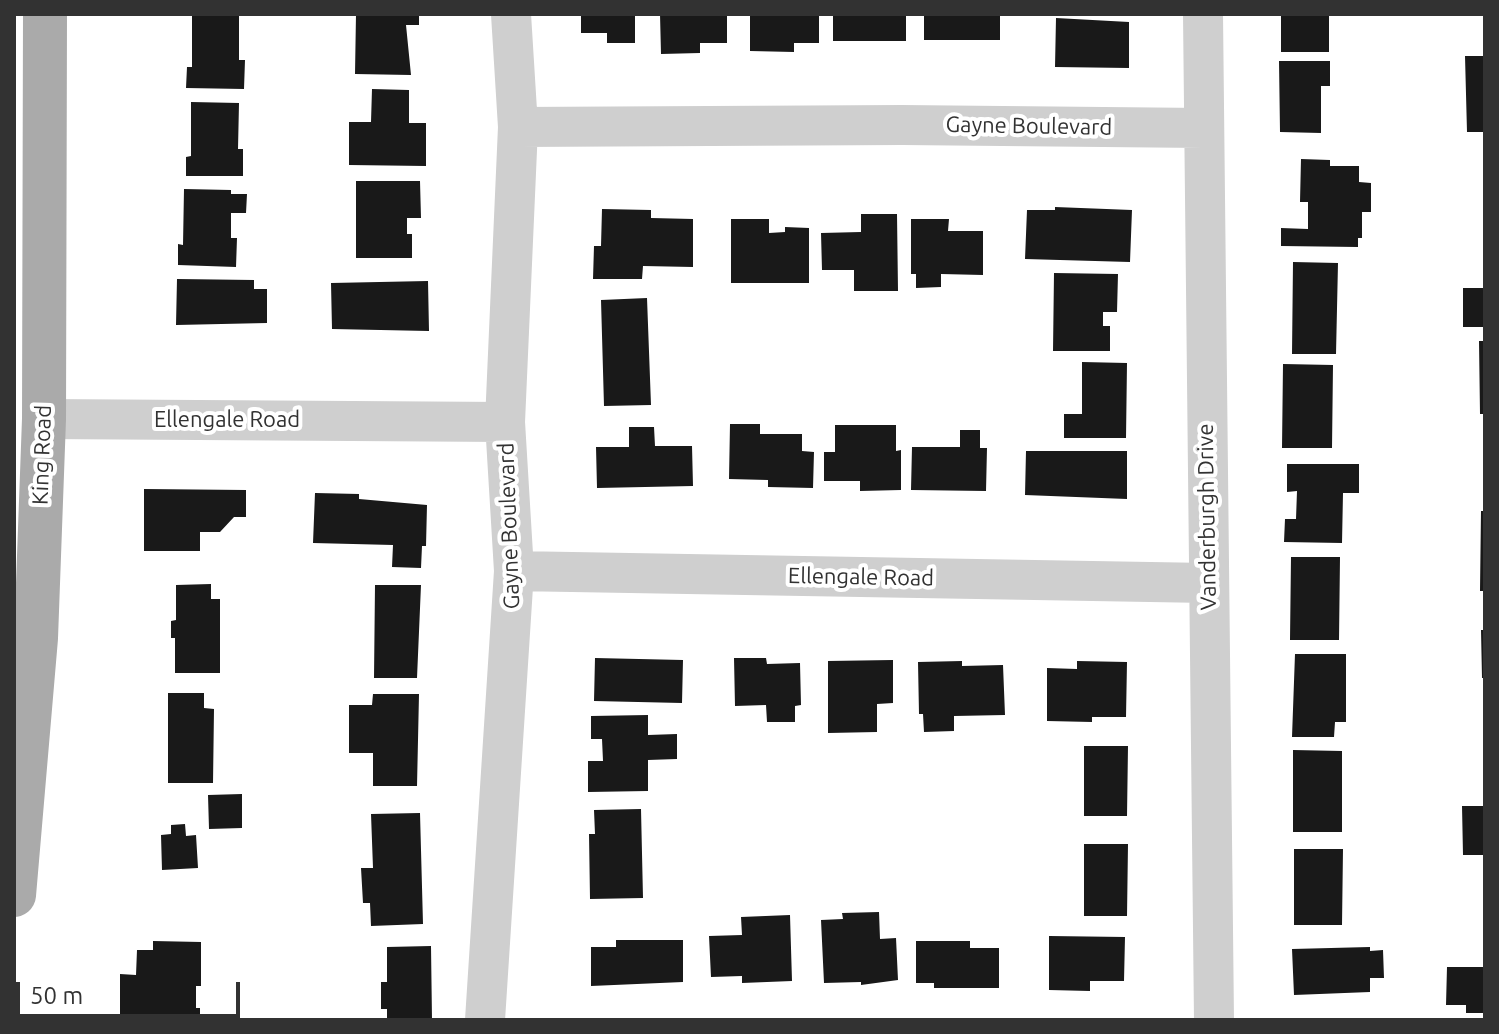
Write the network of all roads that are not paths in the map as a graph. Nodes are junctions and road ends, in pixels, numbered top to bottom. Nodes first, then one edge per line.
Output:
1 (45, 14) edge
2 (511, 14) edge
3 (1203, 14) edge
4 (518, 127) junction
5 (1204, 128) junction
6 (44, 419) junction
7 (505, 422) junction
8 (514, 571) junction
9 (1208, 583) junction
10 (14, 895) edge
11 (485, 1020) edge
12 (1214, 1020) edge

1 - 6 main road, King Road
2 - 4 street, Gayne Boulevard
3 - 5 street, Vanderburgh Drive
4 - 5 street, Gayne Boulevard
4 - 7 street, Gayne Boulevard
5 - 9 street, Vanderburgh Drive
6 - 7 street, Ellengale Road
6 - 10 main road, King Road
7 - 8 street, Gayne Boulevard
8 - 9 street, Ellengale Road
8 - 11 street, Gayne Boulevard
9 - 12 street, Vanderburgh Drive

